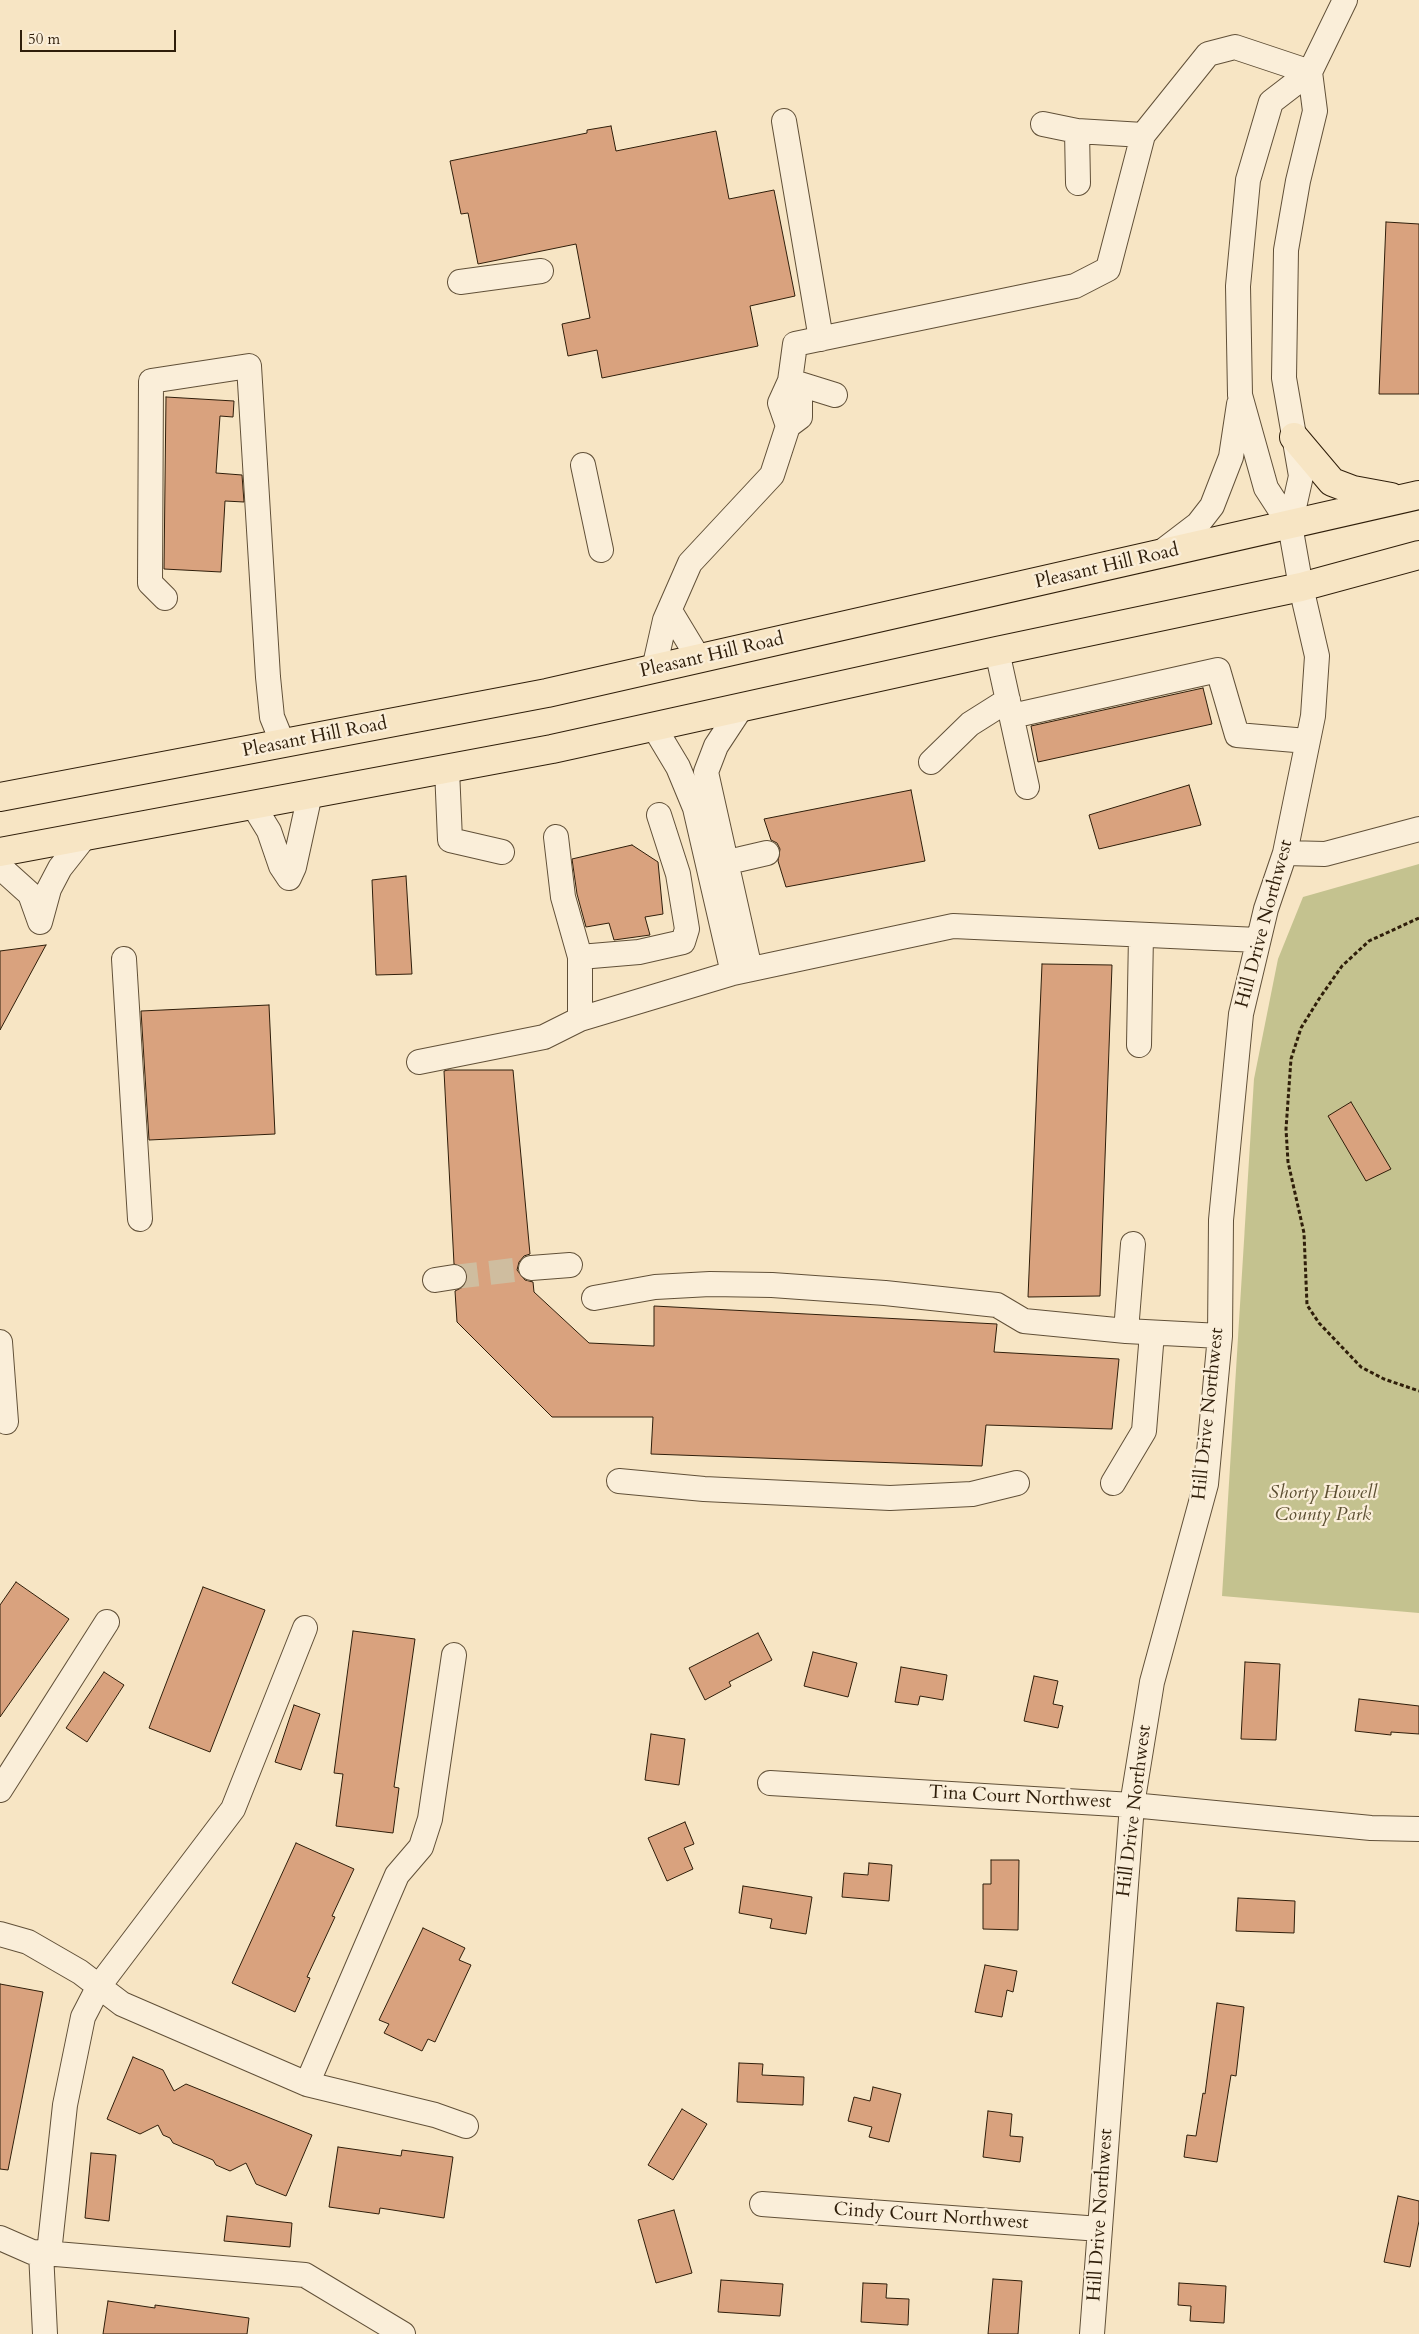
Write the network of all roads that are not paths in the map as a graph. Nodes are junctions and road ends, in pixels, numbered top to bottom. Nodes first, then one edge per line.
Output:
1 (1345, 0) edge
2 (1310, 72) junction
3 (784, 121) dead end
4 (1043, 124) dead end
5 (1077, 131) junction
6 (1143, 135) junction
7 (1078, 183) dead end
8 (541, 271) dead end
9 (460, 282) dead end
10 (821, 339) junction
11 (790, 381) junction
12 (835, 395) dead end
13 (1240, 395) junction
14 (1294, 437) junction
15 (583, 465) dead end
16 (1410, 497) edge
17 (1290, 525) junction
18 (601, 550) dead end
19 (1158, 555) junction
20 (1419, 555) edge
21 (1300, 587) junction
22 (165, 598) dead end
23 (670, 611) junction
24 (996, 651) junction
25 (699, 659) junction
26 (654, 669) junction
27 (741, 708) junction
28 (1010, 708) junction
29 (654, 727) junction
30 (1307, 740) junction
31 (283, 744) junction
32 (931, 762) dead end
33 (447, 769) junction
34 (1027, 787) dead end
35 (310, 794) junction
36 (0, 797) edge
37 (253, 805) junction
38 (659, 816) dead end
39 (1419, 829) edge
40 (86, 836) junction
41 (556, 838) dead end
42 (0, 852) edge
43 (502, 852) dead end
44 (767, 853) dead end
45 (1285, 853) junction
46 (718, 865) junction
47 (0, 867) edge
48 (678, 874) junction
49 (1141, 935) junction
50 (1258, 940) junction
51 (580, 957) junction
52 (124, 959) dead end
53 (742, 971) junction
54 (580, 1018) junction
55 (1139, 1044) dead end
56 (419, 1062) dead end
57 (140, 1218) dead end
58 (1133, 1244) dead end
59 (570, 1265) dead end
60 (531, 1268) tunnel mouth
61 (594, 1298) dead end
62 (1126, 1331) junction
63 (1152, 1333) junction
64 (1220, 1336) junction
65 (0, 1342) edge
66 (6, 1422) dead end
67 (618, 1481) dead end
68 (1017, 1483) dead end
69 (1113, 1483) dead end
70 (107, 1622) dead end
71 (305, 1628) dead end
72 (454, 1655) dead end
73 (770, 1783) dead end
74 (0, 1790) edge
75 (1132, 1805) junction
76 (1419, 1829) edge
77 (0, 1934) edge
78 (99, 1986) junction
79 (307, 2084) junction
80 (466, 2126) dead end
81 (762, 2204) dead end
82 (1100, 2229) junction
83 (0, 2238) edge
84 (45, 2253) junction
85 (45, 2334) edge
86 (403, 2334) edge
87 (1092, 2334) edge

1 - 2 street
2 - 6 street
2 - 13 street
2 - 14 street
3 - 10 street
4 - 5 street
5 - 6 street
5 - 7 street
6 - 10 street
8 - 9 street
10 - 11 street
11 - 12 street
11 - 23 street
13 - 17 street
13 - 19 street
14 - 16 highway
14 - 17 street
15 - 18 street
16 - 17 highway, Pleasant Hill Road
17 - 19 highway, Pleasant Hill Road
17 - 21 street, Hill Drive Northwest
19 - 25 highway, Pleasant Hill Road
20 - 21 highway
21 - 24 highway
21 - 30 street, Hill Drive Northwest
22 - 31 street
23 - 25 street
23 - 26 street
24 - 27 highway
24 - 28 street
25 - 26 highway, Pleasant Hill Road
26 - 31 highway, Pleasant Hill Road
27 - 29 highway
27 - 46 street
28 - 30 street
28 - 32 street
28 - 34 street
29 - 33 highway
29 - 46 street
30 - 45 street, Hill Drive Northwest
31 - 36 highway, Pleasant Hill Road
33 - 35 highway
33 - 43 street
35 - 37 highway
35 - 37 street
37 - 40 highway
38 - 48 street
39 - 45 street
40 - 42 highway
40 - 47 street
41 - 51 street
44 - 46 street
45 - 50 street, Hill Drive Northwest
46 - 48 street
46 - 53 street
48 - 51 street
49 - 50 street
49 - 53 street
49 - 55 street
50 - 64 street, Hill Drive Northwest
51 - 54 street
52 - 57 street
53 - 54 street
54 - 56 street
58 - 62 street
59 - 60 street
61 - 62 street
62 - 63 street
63 - 64 street
63 - 69 street
64 - 75 street, Hill Drive Northwest
65 - 66 street
67 - 68 street
70 - 74 street
71 - 78 street
72 - 79 street
73 - 75 street, Tina Court Northwest
75 - 76 street, Tina Court Northwest
75 - 82 street, Hill Drive Northwest
77 - 78 street
78 - 79 street
78 - 84 street
79 - 80 street
81 - 82 street, Cindy Court Northwest
82 - 87 street, Hill Drive Northwest
83 - 84 street
84 - 85 street
84 - 86 street

